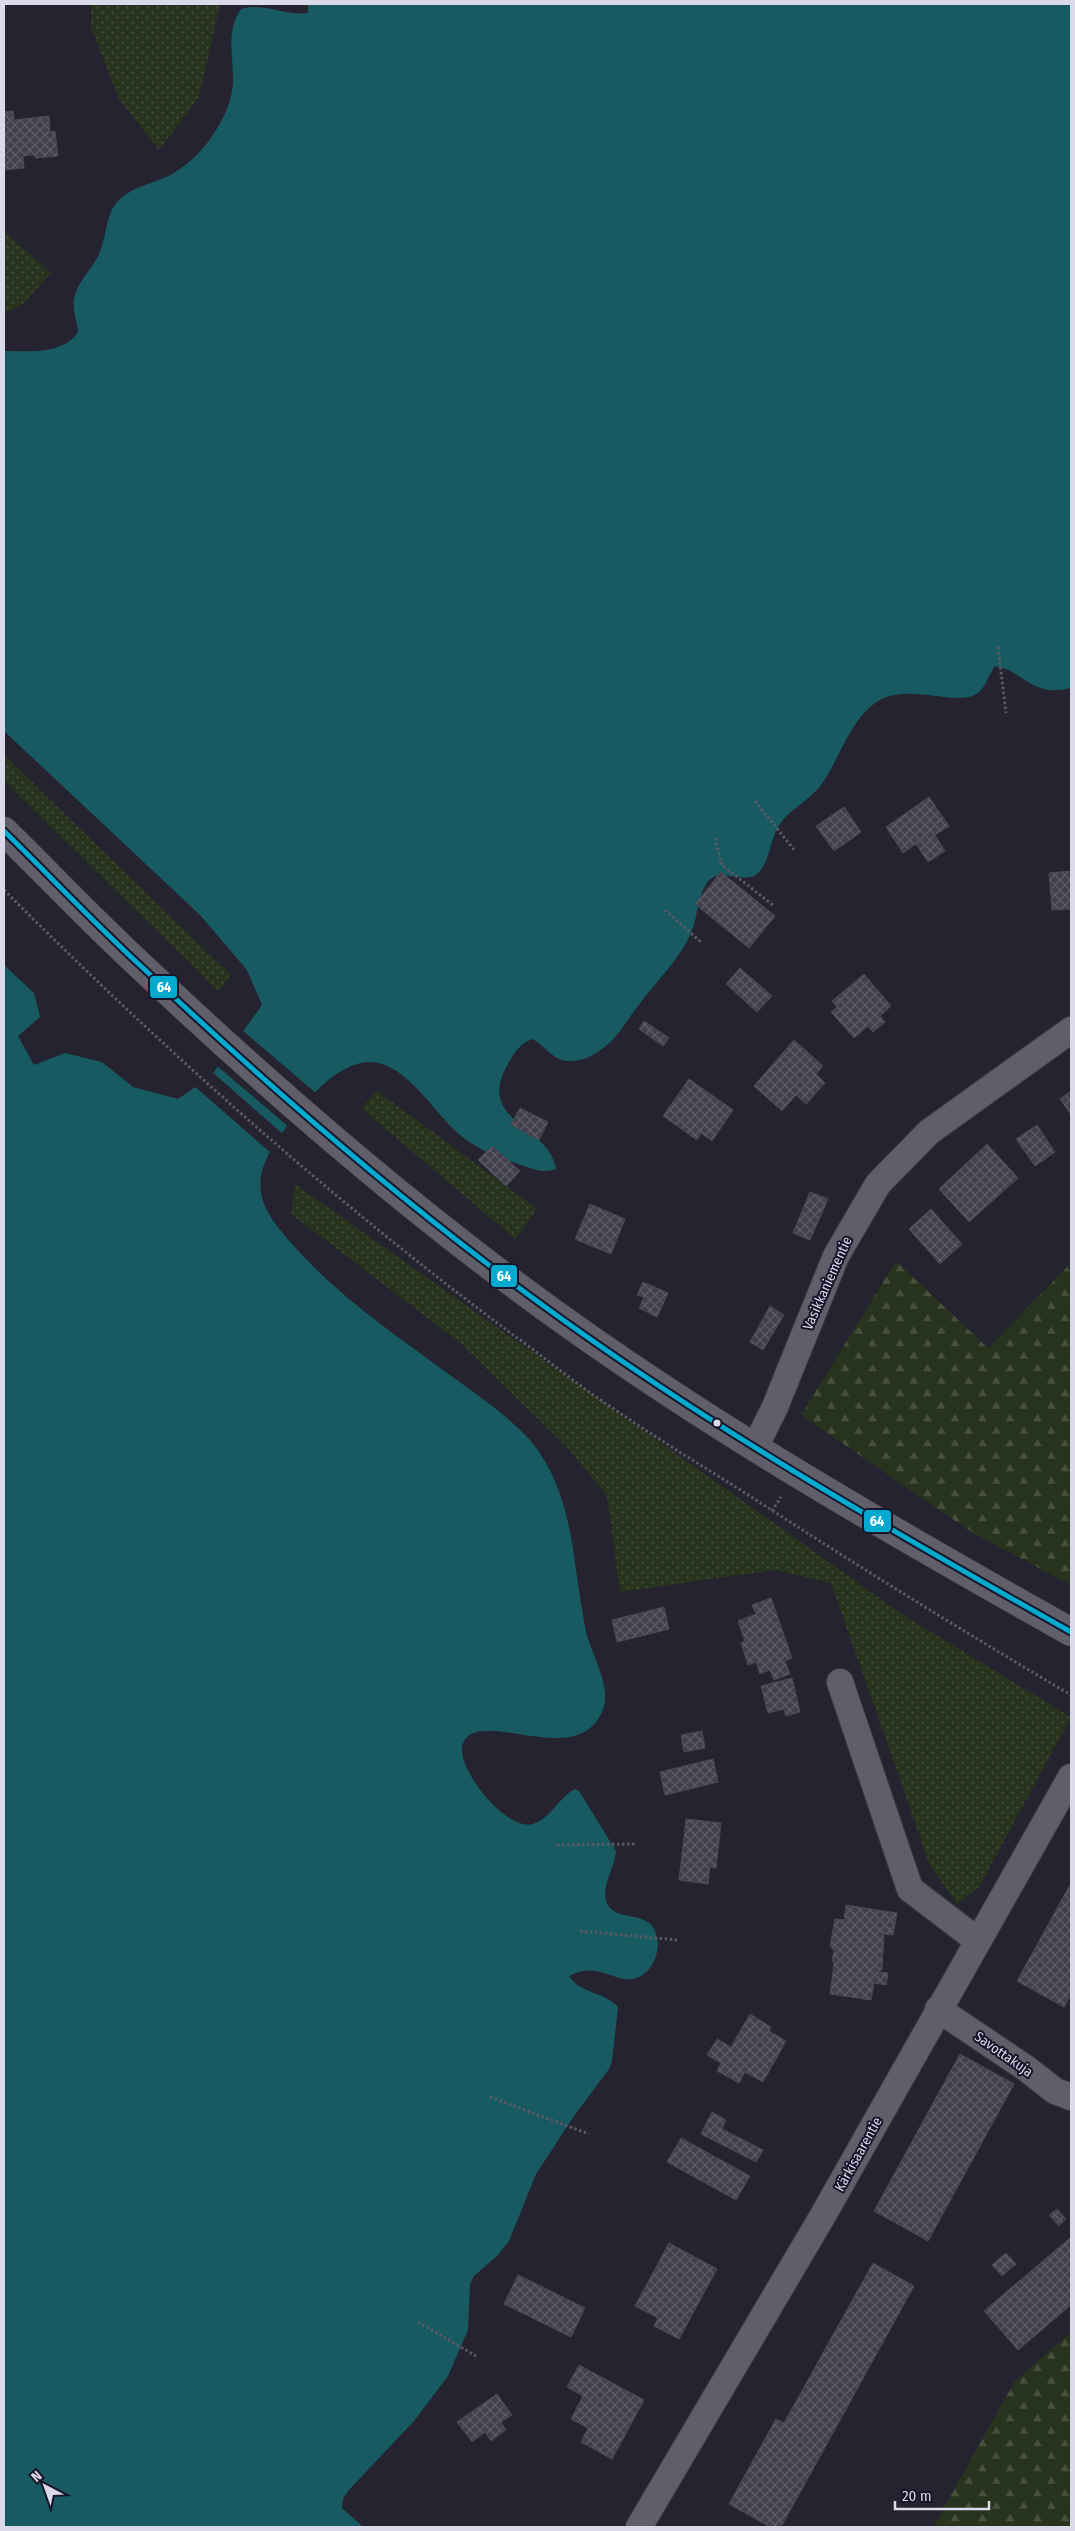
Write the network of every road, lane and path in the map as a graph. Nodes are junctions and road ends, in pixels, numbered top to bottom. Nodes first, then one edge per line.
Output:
1 (998, 647) dead end
2 (1006, 713) dead end
3 (755, 801) dead end
4 (4, 831) edge
5 (715, 838) dead end
6 (795, 851) dead end
7 (4, 890) edge
8 (774, 906) dead end
9 (665, 910) dead end
10 (702, 943) dead end
11 (1071, 1030) edge
12 (755, 1447) junction
13 (1071, 1632) edge
14 (840, 1682) dead end
15 (1071, 1695) edge
16 (1071, 1778) edge
17 (636, 1844) dead end
18 (557, 1845) dead end
19 (580, 1931) dead end
20 (677, 1940) dead end
21 (977, 1940) junction
22 (938, 2009) junction
23 (490, 2097) dead end
24 (1071, 2097) edge
25 (589, 2134) dead end
26 (418, 2322) dead end
27 (476, 2356) dead end
28 (639, 2527) edge

1 - 2 path
3 - 6 path
4 - 12 main road
5 - 8 path
7 - 15 path
9 - 10 path
11 - 12 street, Vasikkaniementie
12 - 13 main road
14 - 21 street
16 - 21 street, Kärkisaarentie
17 - 18 path
19 - 20 path
21 - 22 street, Kärkisaarentie
22 - 24 street, Savottakuja
22 - 28 street, Kärkisaarentie
23 - 25 path
26 - 27 path

